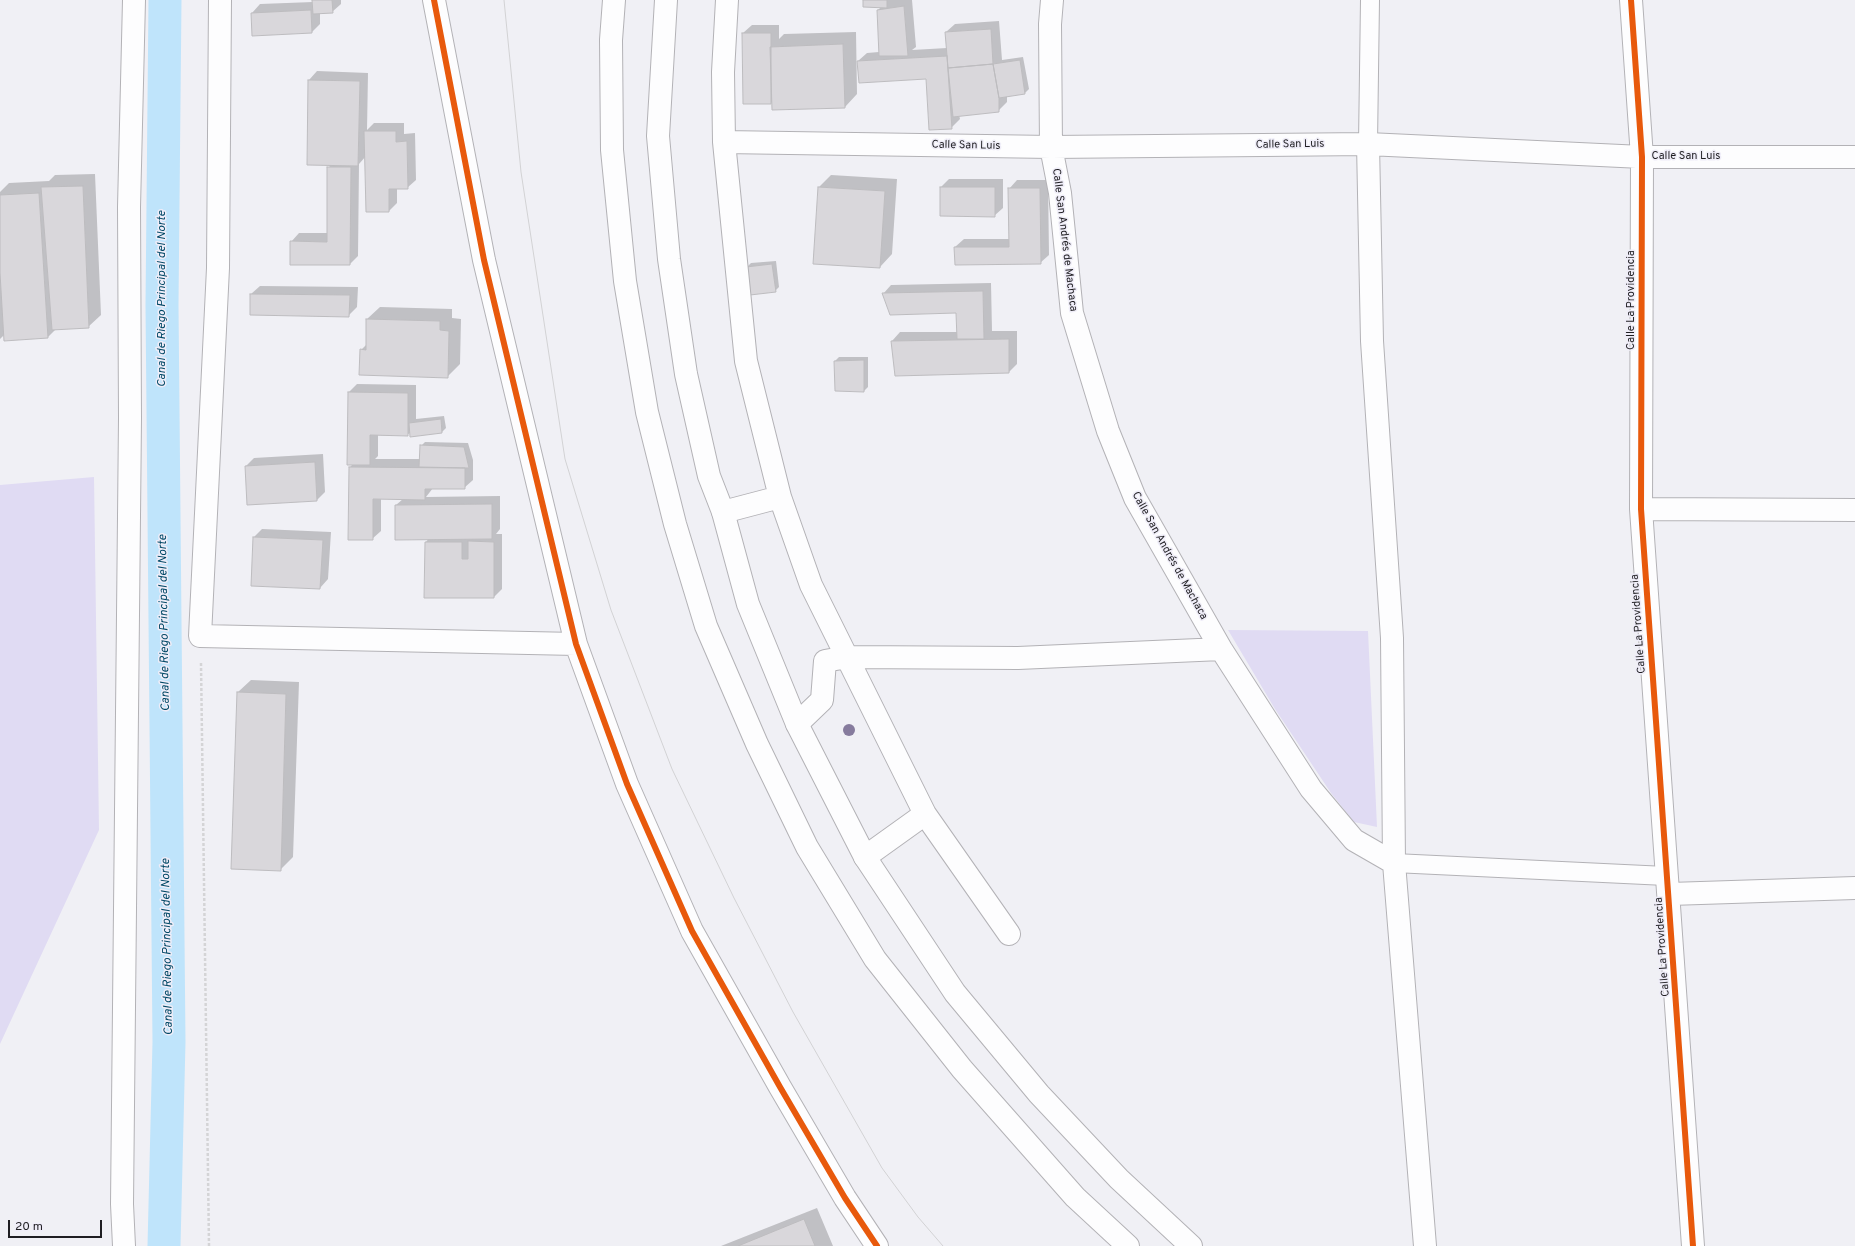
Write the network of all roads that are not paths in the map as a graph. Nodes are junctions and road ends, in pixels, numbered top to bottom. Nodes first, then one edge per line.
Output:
1 (134, 0) edge
2 (220, 0) edge
3 (434, 0) edge
4 (614, 0) edge
5 (666, 0) edge
6 (727, 0) edge
7 (1052, 0) edge
8 (1370, 0) edge
9 (1631, 0) edge
10 (724, 142) junction
11 (1368, 144) junction
12 (1051, 147) junction
13 (1642, 156) junction
14 (1855, 157) edge
15 (780, 497) junction
16 (1641, 509) junction
17 (1855, 510) edge
18 (722, 512) junction
19 (576, 644) junction
20 (1221, 649) junction
21 (847, 657) junction
22 (797, 724) junction
23 (925, 814) junction
24 (865, 857) junction
25 (1394, 863) junction
26 (1668, 885) junction
27 (1855, 888) edge
28 (1009, 934) dead end
29 (124, 1246) edge
30 (877, 1246) edge
31 (1128, 1246) edge
32 (1191, 1246) edge
33 (1425, 1246) edge
34 (1693, 1246) edge

1 - 29 main road
2 - 19 main road
3 - 19 main road
4 - 31 main road
5 - 18 main road
6 - 10 main road
7 - 12 main road, Calle San Andrés de Machaca
8 - 11 lane
9 - 13 main road, Calle La Providencia
10 - 12 main road, Calle San Luis
10 - 15 main road
11 - 12 main road, Calle San Luis
11 - 13 main road, Calle San Luis
11 - 25 main road
12 - 20 main road, Calle San Andrés de Machaca
13 - 14 main road, Calle San Luis
13 - 16 main road, Calle La Providencia
15 - 18 main road
15 - 21 main road
16 - 17 main road
16 - 26 main road, Calle La Providencia
18 - 22 main road
19 - 30 main road
20 - 21 main road
20 - 25 main road, Calle San Andrés de Machaca
21 - 22 main road
21 - 23 main road
22 - 24 main road
23 - 24 main road
23 - 28 main road
24 - 32 main road
25 - 26 lane
25 - 33 main road
26 - 27 main road
26 - 34 main road, Calle La Providencia

